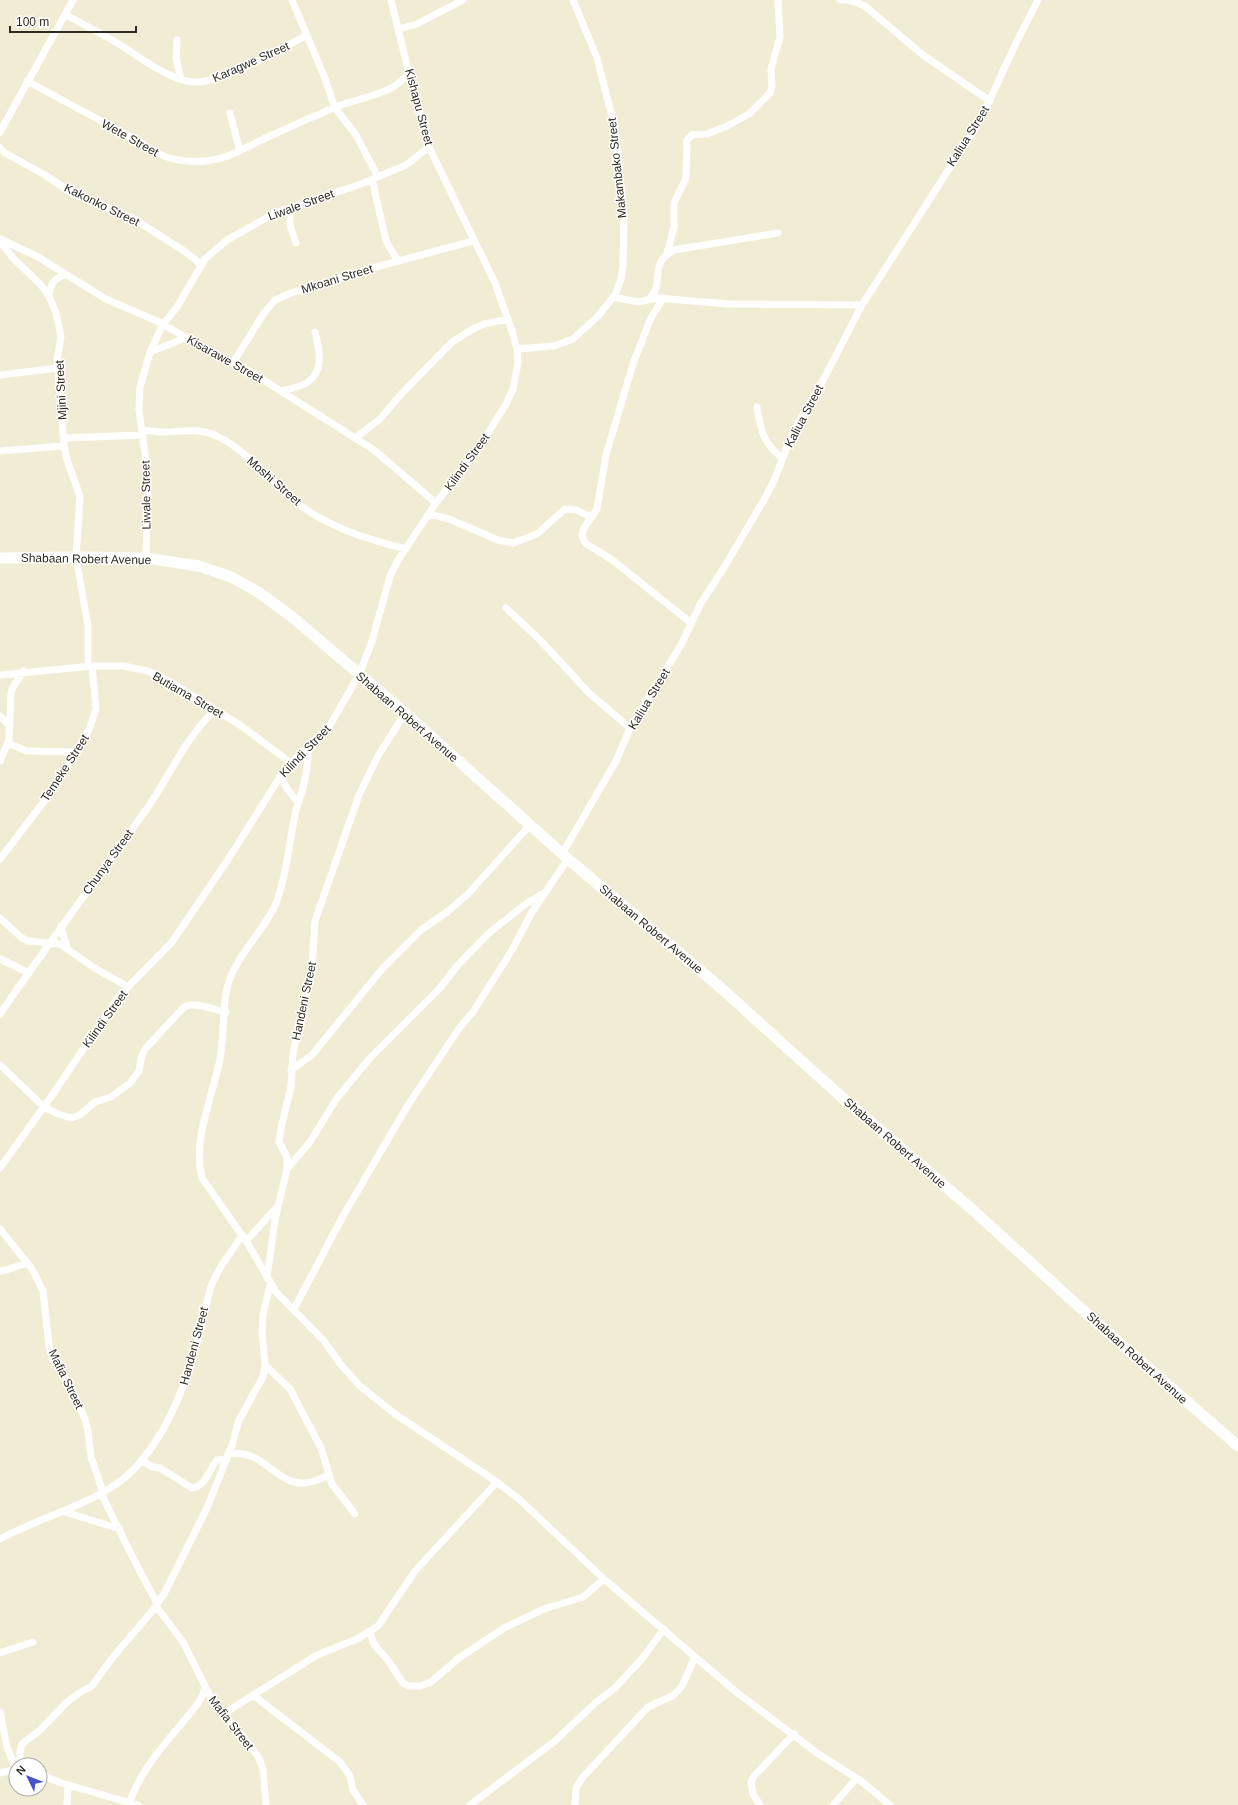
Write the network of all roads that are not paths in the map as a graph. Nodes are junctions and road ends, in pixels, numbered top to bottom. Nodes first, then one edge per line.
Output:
1 (73, 0) edge
2 (292, 0) edge
3 (391, 0) edge
4 (463, 0) edge
5 (573, 0) edge
6 (778, 0) edge
7 (840, 0) edge
8 (848, 0) edge
9 (1038, 0) edge
10 (66, 15) junction
11 (399, 29) junction
12 (307, 35) junction
13 (177, 40) dead end
14 (409, 74) junction
15 (180, 79) junction
16 (27, 80) junction
17 (990, 101) junction
18 (335, 108) junction
19 (230, 113) dead end
20 (0, 132) edge
21 (429, 147) junction
22 (0, 148) edge
23 (240, 151) junction
24 (375, 178) junction
25 (290, 208) junction
26 (468, 232) joint
27 (778, 233) dead end
28 (0, 240) edge
29 (473, 241) junction
30 (296, 243) dead end
31 (667, 253) junction
32 (398, 261) junction
33 (202, 266) junction
34 (66, 275) junction
35 (49, 296) junction
36 (613, 297) junction
37 (663, 298) junction
38 (647, 301) junction
39 (862, 305) junction
40 (508, 319) junction
41 (163, 324) junction
42 (315, 332) dead end
43 (185, 338) junction
44 (517, 349) junction
45 (150, 352) junction
46 (233, 363) junction
47 (58, 368) junction
48 (0, 375) edge
49 (280, 391) junction
50 (757, 407) dead end
51 (142, 432) junction
52 (355, 438) junction
53 (64, 442) junction
54 (0, 451) edge
55 (783, 458) junction
56 (436, 503) junction
57 (429, 514) junction
58 (592, 517) junction
59 (406, 549) junction
60 (76, 557) junction
61 (0, 558) edge
62 (146, 558) junction
63 (506, 608) dead end
64 (691, 623) junction
65 (90, 666) junction
66 (24, 671) junction
67 (0, 675) edge
68 (359, 675) junction
69 (215, 710) junction
70 (404, 713) junction
71 (0, 716) edge
72 (8, 724) junction
73 (630, 728) junction
74 (8, 743) junction
75 (309, 747) junction
76 (76, 752) junction
77 (0, 761) edge
78 (291, 763) junction
79 (280, 776) junction
80 (298, 802) junction
81 (530, 825) junction
82 (565, 856) junction
83 (0, 859) edge
84 (545, 892) junction
85 (0, 918) edge
86 (61, 926) junction
87 (50, 943) junction
88 (67, 948) junction
89 (0, 959) edge
90 (29, 973) junction
91 (128, 987) junction
92 (226, 1012) junction
93 (0, 1014) edge
94 (0, 1065) edge
95 (291, 1070) junction
96 (44, 1107) junction
97 (0, 1168) edge
98 (287, 1169) junction
99 (279, 1204) junction
100 (0, 1229) edge
101 (244, 1238) junction
102 (27, 1262) junction
103 (0, 1270) edge
104 (269, 1282) junction
105 (294, 1309) junction
106 (265, 1365) junction
107 (1238, 1446) edge
108 (228, 1456) junction
109 (141, 1460) junction
110 (328, 1475) junction
111 (496, 1482) junction
112 (102, 1492) junction
113 (62, 1511) junction
114 (355, 1514) dead end
115 (120, 1529) junction
116 (0, 1539) edge
117 (604, 1579) junction
118 (156, 1605) junction
119 (664, 1629) junction
120 (370, 1632) junction
121 (33, 1642) dead end
122 (0, 1653) edge
123 (695, 1657) junction
124 (205, 1688) junction
125 (253, 1695) junction
126 (0, 1712) edge
127 (223, 1714) junction
128 (794, 1734) junction
129 (11, 1757) edge
130 (20, 1757) edge
131 (48, 1777) edge
132 (857, 1778) junction
133 (68, 1785) junction
134 (119, 1802) edge
135 (130, 1803) junction
136 (67, 1805) edge
137 (138, 1805) edge
138 (266, 1805) edge
139 (364, 1805) edge
140 (470, 1805) edge
141 (575, 1805) edge
142 (760, 1805) edge
143 (833, 1805) edge
144 (890, 1805) edge

1 - 10 street
2 - 12 street
3 - 11 street, Kishapu Street
4 - 11 street
5 - 36 street, Makambako Street
6 - 31 street
7 - 8 street
8 - 17 street
9 - 17 street, Kaliua Street
10 - 15 street, Karagwe Street
10 - 16 street
11 - 14 street, Kishapu Street
12 - 15 street, Karagwe Street
12 - 18 street
13 - 15 street
14 - 18 street, Wete Street
14 - 21 street, Kishapu Street
16 - 20 street
16 - 23 street, Wete Street
17 - 39 street, Kaliua Street
18 - 23 street, Wete Street
18 - 24 street
19 - 23 street
21 - 24 street, Liwale Street
21 - 26 street, Kishapu Street
22 - 33 street, Kakonko Street
24 - 25 street, Liwale Street
24 - 32 street
25 - 30 street
25 - 33 street, Liwale Street
26 - 29 street, Kilindi Street
27 - 31 street
28 - 34 street, Kisarawe Street
28 - 35 street, Mjini Street
29 - 32 street, Mkoani Street
29 - 40 street, Kilindi Street
31 - 38 street
32 - 46 street, Mkoani Street
33 - 41 street, Liwale Street
34 - 35 street
34 - 41 street, Kisarawe Street
35 - 47 street, Mjini Street
36 - 38 street
36 - 44 street, Makambako Street
37 - 38 street
37 - 39 street
37 - 58 street
39 - 55 street, Kaliua Street
40 - 44 street, Kilindi Street
40 - 52 street
41 - 43 street, Kisarawe Street
41 - 45 street, Liwale Street
42 - 49 street
43 - 45 street
43 - 46 street, Kisarawe Street
44 - 56 street, Kilindi Street
45 - 51 street, Liwale Street
46 - 49 street, Kisarawe Street
47 - 48 street
47 - 53 street, Mjini Street
49 - 52 street, Kisarawe Street
50 - 55 street
51 - 53 street, Moshi Street
51 - 59 street, Moshi Street
51 - 62 street, Liwale Street
52 - 56 street, Kisarawe Street
53 - 54 street, Moshi Street
53 - 60 street, Mjini Street
55 - 64 street, Kaliua Street
56 - 57 street, Kilindi Street
57 - 58 street
57 - 59 street, Kilindi Street
58 - 64 street
59 - 68 street, Kilindi Street
60 - 61 main road, Shabaan Robert Avenue
60 - 62 main road, Shabaan Robert Avenue
60 - 65 street, Temeke Street
62 - 68 main road, Shabaan Robert Avenue
63 - 73 street
64 - 73 street, Kaliua Street
65 - 66 street, Butiama Street
65 - 69 street, Butiama Street
65 - 76 street, Temeke Street
66 - 67 street, Butiama Street
66 - 72 street
68 - 70 main road, Shabaan Robert Avenue
68 - 75 street, Kilindi Street
69 - 78 street, Butiama Street
69 - 86 street, Chunya Street
70 - 81 main road, Shabaan Robert Avenue
70 - 95 street, Handeni Street
71 - 72 street
72 - 74 street
73 - 82 street, Kaliua Street
74 - 76 street
74 - 77 street
75 - 78 street, Kilindi Street
75 - 80 street
76 - 83 street, Temeke Street
78 - 79 street, Kilindi Street
79 - 80 street
79 - 91 street, Kilindi Street
80 - 92 street
81 - 82 main road, Shabaan Robert Avenue
81 - 95 street
82 - 84 street, Kaliua Street
82 - 107 main road, Shabaan Robert Avenue
84 - 98 street
84 - 105 street, Kaliua Street
85 - 87 street
86 - 87 street, Chunya Street
86 - 88 street
87 - 88 street
87 - 90 street, Chunya Street
88 - 91 street
89 - 90 street
90 - 93 street, Chunya Street
91 - 96 street, Kilindi Street
92 - 96 street
92 - 101 street
94 - 96 street
95 - 98 street, Handeni Street
96 - 97 street, Kilindi Street
98 - 99 street, Handeni Street
99 - 101 street, Handeni Street
99 - 104 street, Handeni Street
100 - 102 street, Mafia Street
101 - 104 street
101 - 109 street, Handeni Street
102 - 103 street
102 - 112 street, Mafia Street
104 - 105 street
104 - 106 street, Handeni Street
105 - 111 street
106 - 108 street
106 - 110 street
108 - 109 street
108 - 110 street
108 - 118 street
109 - 112 street, Handeni Street
110 - 114 street
111 - 117 street
111 - 120 street
112 - 113 street, Handeni Street
112 - 115 street, Mafia Street
113 - 115 street
113 - 116 street, Handeni Street
115 - 118 street, Mafia Street
117 - 119 street
117 - 120 street
118 - 124 street, Mafia Street
118 - 130 street
119 - 123 street
119 - 140 street
120 - 125 street
121 - 122 street
123 - 128 street
123 - 141 street
124 - 127 street, Mafia Street
124 - 135 street
125 - 127 street
125 - 139 street
126 - 129 street
127 - 138 street, Mafia Street
128 - 132 street
128 - 142 street
131 - 133 street
132 - 143 street
132 - 144 street
133 - 134 street
133 - 136 street
134 - 135 street
135 - 137 street

